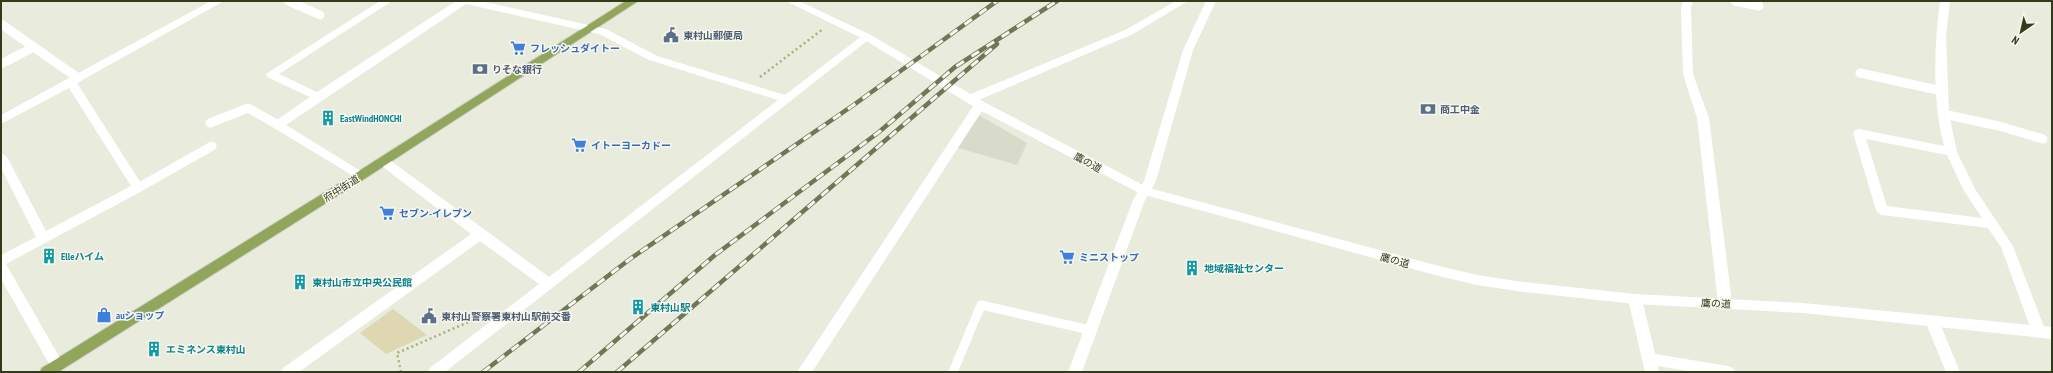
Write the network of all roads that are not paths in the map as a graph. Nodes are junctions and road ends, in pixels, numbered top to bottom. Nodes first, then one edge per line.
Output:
1 (219, 1) edge
2 (288, 1) edge
3 (388, 1) edge
4 (463, 1) edge
5 (467, 1) edge
6 (634, 1) edge
7 (791, 1) edge
8 (1183, 1) edge
9 (1210, 1) edge
10 (1688, 1) edge
11 (1735, 1) edge
12 (1944, 1) edge
13 (1759, 6) dead end
14 (320, 15) dead end
15 (1, 24) edge
16 (591, 29) junction
17 (867, 37) junction
18 (34, 47) junction
19 (1, 64) edge
20 (1860, 73) dead end
21 (75, 80) junction
22 (1942, 91) junction
23 (318, 97) junction
24 (786, 99) junction
25 (975, 102) junction
26 (1943, 114) junction
27 (1, 120) edge
28 (210, 124) dead end
29 (278, 125) junction
30 (2044, 139) dead end
31 (212, 146) dead end
32 (1951, 152) junction
33 (1, 157) edge
34 (382, 161) junction
35 (360, 176) junction
36 (138, 188) junction
37 (1144, 190) junction
38 (1992, 224) junction
39 (480, 234) junction
40 (43, 238) junction
41 (1, 261) edge
42 (1, 267) edge
43 (548, 282) junction
44 (1635, 299) junction
45 (1724, 303) junction
46 (1932, 321) junction
47 (1090, 330) junction
48 (2039, 332) junction
49 (2052, 333) edge
50 (1651, 366) edge
51 (52, 369) edge
52 (288, 372) edge
53 (435, 372) edge
54 (804, 372) edge
55 (953, 372) edge
56 (1075, 372) edge
57 (1728, 372) edge
58 (1953, 372) edge

1 - 21 street
2 - 14 lane
3 - 23 street
4 - 23 street
5 - 16 street
6 - 16 main road, 府中街道
7 - 17 street, 鷹の道
8 - 25 street
9 - 37 street
10 - 45 street
11 - 13 lane
12 - 22 street
15 - 18 lane
16 - 24 street
16 - 34 main road, 府中街道
17 - 24 street
17 - 25 street, 鷹の道
18 - 19 lane
18 - 21 lane
20 - 22 lane
21 - 27 street
21 - 36 street
22 - 26 street
23 - 29 street
24 - 43 street
25 - 37 street, 鷹の道
25 - 54 street
26 - 30 lane
26 - 32 street
28 - 29 lane
29 - 35 street
31 - 36 lane
32 - 38 street
32 - 38 street
33 - 40 street
34 - 35 main road, 府中街道
34 - 39 street
35 - 51 main road, 府中街道
36 - 40 street
37 - 44 street, 鷹の道
37 - 47 street
38 - 48 street
39 - 43 street
39 - 52 street
40 - 41 street
42 - 51 street
43 - 53 street
44 - 45 street, 鷹の道
44 - 50 street
45 - 46 street, 鷹の道
46 - 48 street, 鷹の道
46 - 58 street
47 - 55 lane
47 - 56 street
48 - 49 street, 鷹の道
50 - 57 street

